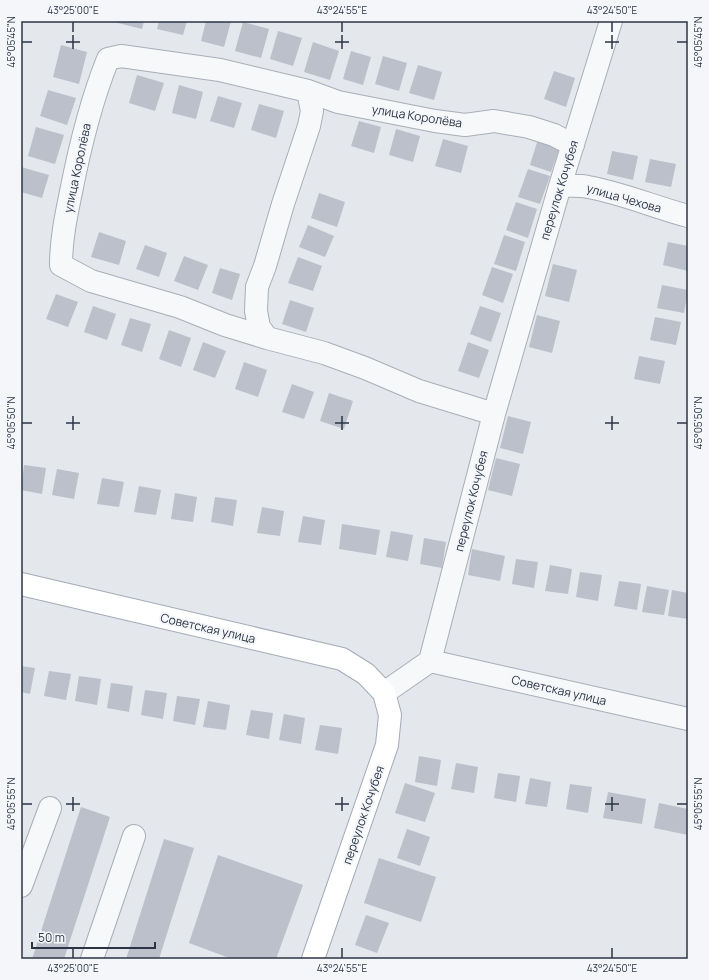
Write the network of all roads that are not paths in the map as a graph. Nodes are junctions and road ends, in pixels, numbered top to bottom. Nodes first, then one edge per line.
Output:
1 (611, 21) edge
2 (308, 92) junction
3 (573, 145) junction
4 (560, 186) junction
5 (688, 216) edge
6 (267, 338) junction
7 (494, 414) junction
8 (21, 584) edge
9 (430, 661) junction
10 (384, 693) junction
11 (688, 719) edge
12 (50, 808) dead end
13 (134, 836) dead end
14 (21, 886) edge
15 (92, 959) edge
16 (313, 959) edge

1 - 3 street, переулок Кочубея
2 - 3 street, улица Королёва
2 - 6 street
2 - 6 street, улица Королёва
3 - 4 street, переулок Кочубея
4 - 5 street, улица Чехова
4 - 7 street, переулок Кочубея
6 - 7 street, улица Королёва
7 - 9 street, переулок Кочубея
8 - 10 main road, Советская улица
9 - 10 street
9 - 11 street, Советская улица
10 - 16 main road, переулок Кочубея
12 - 14 street
13 - 15 street

